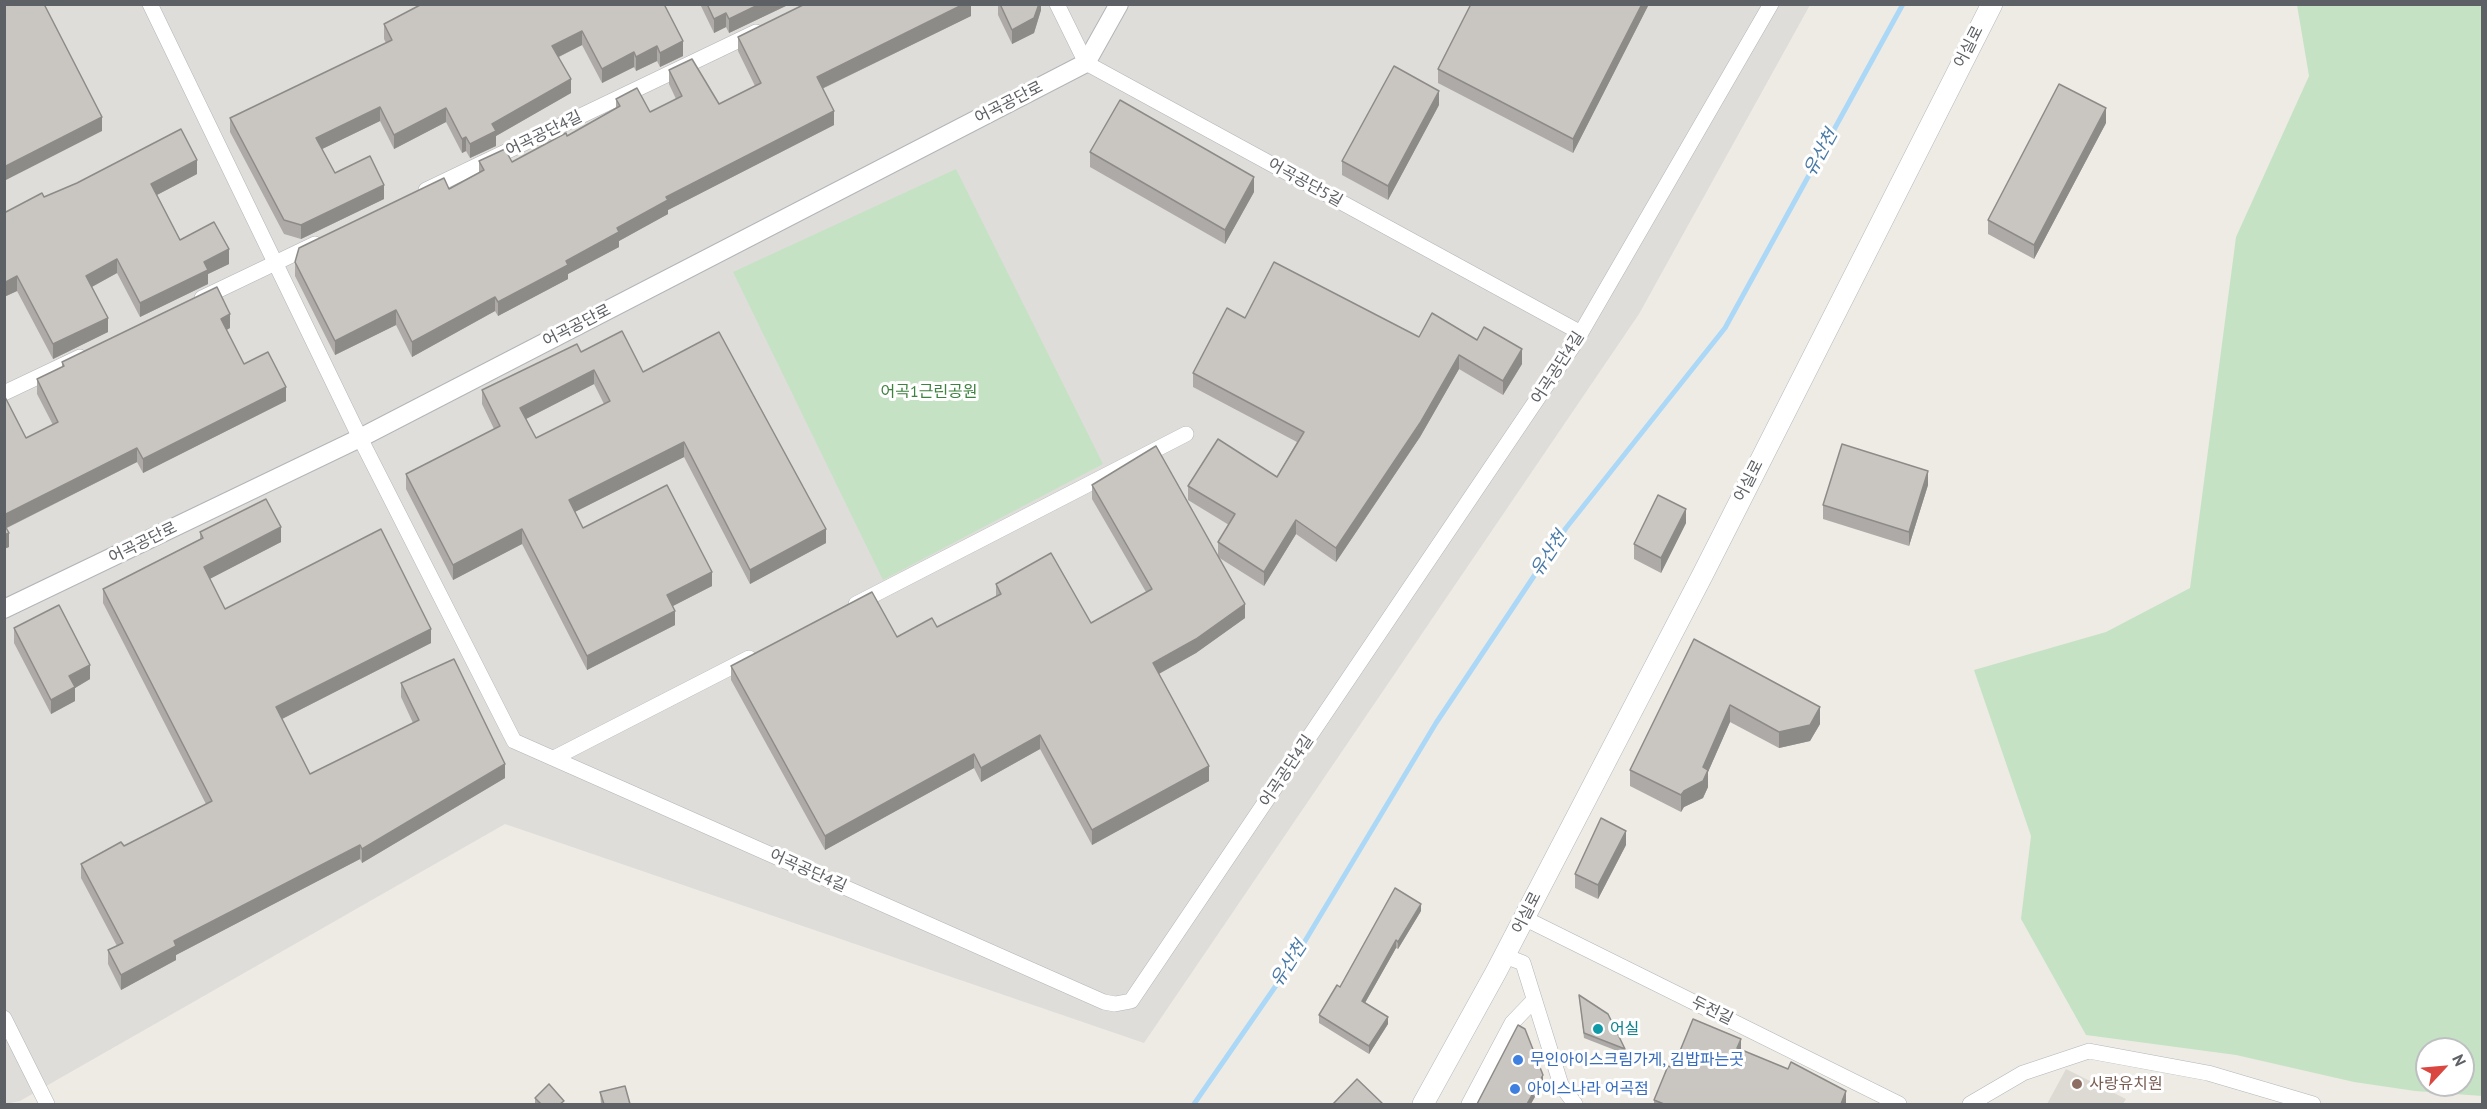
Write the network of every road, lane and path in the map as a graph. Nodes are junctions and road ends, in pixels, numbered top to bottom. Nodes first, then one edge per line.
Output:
1 (150, 4) edge
2 (1057, 4) edge
3 (1119, 4) edge
4 (1771, 4) edge
5 (1992, 4) edge
6 (770, 25) edge
7 (1086, 63) junction
8 (415, 196) edge
9 (329, 237) edge
10 (275, 263) junction
11 (192, 303) edge
12 (1581, 333) junction
13 (98, 348) edge
14 (4, 393) edge
15 (1186, 435) dead end
16 (360, 438) junction
17 (4, 609) edge
18 (838, 613) edge
19 (765, 650) edge
20 (554, 758) junction
21 (1524, 918) junction
22 (1505, 956) junction
23 (1534, 1000) junction
24 (4, 1018) edge
25 (47, 1104) edge
26 (1423, 1104) edge
27 (1468, 1104) edge
28 (1575, 1104) edge
29 (1899, 1104) edge
30 (1970, 1104) edge
31 (2313, 1104) edge

1 - 10 street, 어곡공단4길
2 - 7 street
3 - 7 street
4 - 12 street, 어곡공단4길
5 - 21 main road, 어실로
6 - 8 street, 어곡공단4길
7 - 12 street, 어곡공단5길
7 - 16 street, 어곡공단로
9 - 10 street
10 - 11 street
10 - 16 street, 어곡공단4길
12 - 20 street, 어곡공단4길
13 - 14 street
15 - 18 street
16 - 17 street, 어곡공단로
16 - 20 street, 어곡공단4길
19 - 20 street
21 - 22 main road, 어실로
21 - 29 street, 두전길
22 - 23 street
22 - 26 main road, 어실로
23 - 27 street
23 - 28 street
24 - 25 street
30 - 31 street

